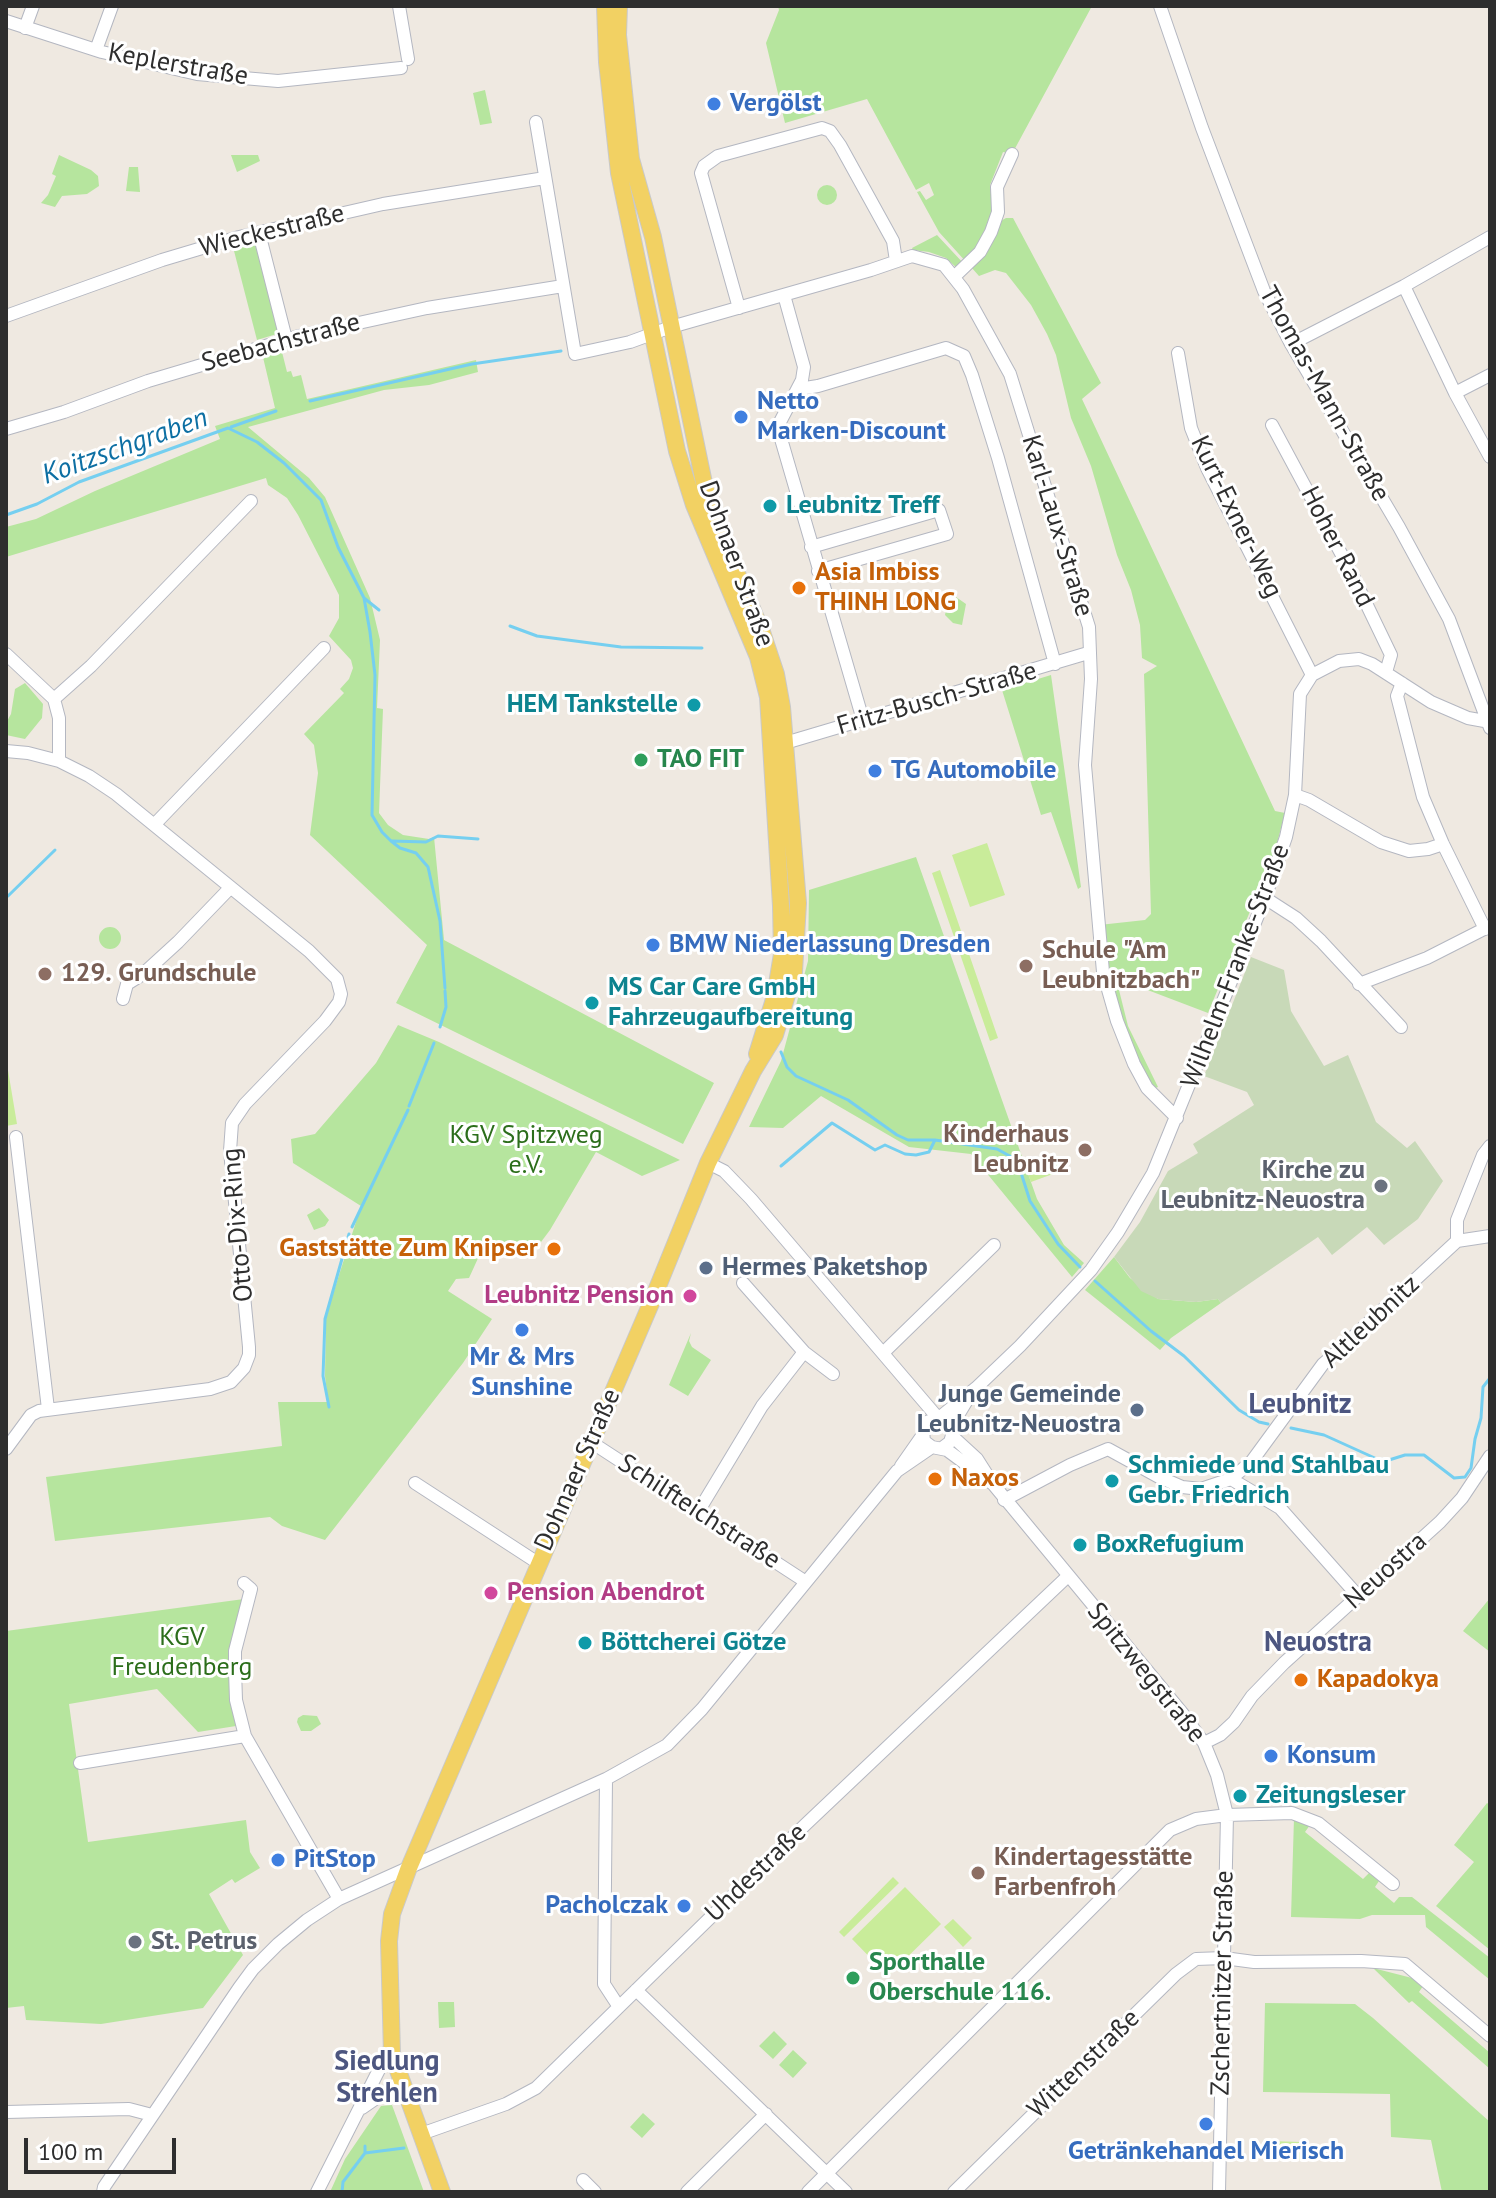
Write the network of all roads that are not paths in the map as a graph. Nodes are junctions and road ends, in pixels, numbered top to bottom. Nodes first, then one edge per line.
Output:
1 (33, 6) edge
2 (112, 6) edge
3 (399, 6) edge
4 (605, 6) edge
5 (619, 6) edge
6 (1160, 6) edge
7 (6, 21) edge
8 (25, 28) junction
9 (96, 50) junction
10 (536, 122) dead end
11 (1012, 154) dead end
12 (545, 178) junction
13 (998, 212) junction
14 (1012, 216) dead end
15 (259, 233) junction
16 (1490, 237) edge
17 (896, 261) junction
18 (955, 276) junction
19 (563, 286) junction
20 (1404, 286) junction
21 (784, 295) junction
22 (739, 308) junction
23 (6, 316) edge
24 (671, 327) junction
25 (653, 334) junction
26 (286, 339) junction
27 (1291, 344) junction
28 (1178, 353) dead end
29 (1490, 375) edge
30 (799, 389) junction
31 (1455, 393) junction
32 (1272, 425) dead end
33 (6, 429) edge
34 (1490, 457) edge
35 (251, 501) dead end
36 (811, 547) junction
37 (818, 571) junction
38 (324, 648) dead end
39 (1088, 653) junction
40 (6, 654) edge
41 (1055, 664) junction
42 (1386, 672) junction
43 (1312, 675) junction
44 (1402, 683) junction
45 (54, 699) junction
46 (863, 720) junction
47 (1489, 724) edge
48 (785, 743) junction
49 (6, 751) edge
50 (59, 761) junction
51 (1295, 795) junction
52 (154, 825) junction
53 (1443, 844) junction
54 (230, 888) junction
55 (1265, 898) junction
56 (1488, 928) edge
57 (1359, 984) junction
58 (123, 999) dead end
59 (1401, 1027) dead end
60 (753, 1071) junction
61 (1177, 1118) junction
62 (16, 1137) dead end
63 (1490, 1146) edge
64 (708, 1163) junction
65 (1490, 1236) edge
66 (1457, 1241) junction
67 (994, 1245) dead end
68 (743, 1283) dead end
69 (804, 1352) junction
70 (883, 1353) junction
71 (833, 1374) dead end
72 (912, 1387) junction
73 (976, 1388) junction
74 (48, 1409) junction
75 (938, 1418) junction
76 (923, 1431) junction
77 (952, 1432) junction
78 (591, 1442) junction
79 (937, 1448) junction
80 (6, 1449) edge
81 (1490, 1456) edge
82 (897, 1471) junction
83 (1231, 1479) junction
84 (415, 1483) dead end
85 (993, 1484) junction
86 (1004, 1500) junction
87 (698, 1512) junction
88 (538, 1563) junction
89 (1068, 1576) junction
90 (806, 1582) junction
91 (244, 1583) dead end
92 (1358, 1596) junction
93 (245, 1736) junction
94 (1204, 1743) junction
95 (80, 1763) dead end
96 (1217, 1775) joint
97 (606, 1779) junction
98 (1227, 1815) junction
99 (408, 1870) junction
100 (1393, 1884) dead end
101 (339, 1899) junction
102 (1224, 1958) junction
103 (636, 1990) junction
104 (619, 2007) junction
105 (1490, 2036) edge
106 (391, 2046) junction
107 (401, 2081) junction
108 (359, 2110) junction
109 (6, 2112) edge
110 (766, 2114) junction
111 (152, 2115) junction
112 (421, 2134) junction
113 (827, 2173) junction
114 (583, 2180) dead end
115 (103, 2192) edge
116 (317, 2192) edge
117 (442, 2192) edge
118 (595, 2192) edge
119 (687, 2192) edge
120 (808, 2192) edge
121 (846, 2192) edge
122 (954, 2192) edge
123 (1219, 2192) edge

1 - 8 street
2 - 9 street
3 - 9 street, Keplerstraße
4 - 25 main road, Dohnaer Straße
5 - 24 main road, Dohnaer Straße
6 - 27 street, Thomas-Mann-Straße
7 - 8 street, Keplerstraße
8 - 9 street, Keplerstraße
10 - 12 street
11 - 13 street
12 - 15 street, Wieckestraße
12 - 19 street
13 - 14 street
13 - 18 street
15 - 23 street, Wieckestraße
15 - 26 street
16 - 20 street
17 - 18 street
17 - 21 street
17 - 22 street
18 - 39 street, Karl-Laux-Straße
19 - 25 street
19 - 26 street, Seebachstraße
20 - 27 street
20 - 31 street
21 - 22 street
21 - 30 street
22 - 24 street
24 - 25 street
24 - 48 main road, Dohnaer Straße
25 - 60 main road, Dohnaer Straße
26 - 33 street, Seebachstraße
27 - 47 street, Thomas-Mann-Straße
28 - 43 street, Kurt-Exner-Weg
29 - 31 street
30 - 36 street
30 - 41 street, Karl-Laux-Straße
31 - 34 street
32 - 42 street, Hoher Rand
35 - 45 street
36 - 37 street
36 - 37 street
37 - 46 street
38 - 52 street
39 - 41 street, Fritz-Busch-Straße
39 - 61 street, Karl-Laux-Straße
40 - 45 street
41 - 46 street, Fritz-Busch-Straße
42 - 43 street
42 - 44 street
43 - 51 street, Wilhelm-Franke-Straße
44 - 47 street
44 - 53 street
45 - 50 street
46 - 48 street, Fritz-Busch-Straße
48 - 60 main road, Dohnaer Straße
49 - 50 street, Otto-Dix-Ring
50 - 52 street, Otto-Dix-Ring
51 - 53 street
51 - 55 street, Wilhelm-Franke-Straße
52 - 54 street, Otto-Dix-Ring
53 - 56 street
54 - 58 street
54 - 74 street, Otto-Dix-Ring
55 - 57 street
55 - 61 street, Wilhelm-Franke-Straße
56 - 57 street
57 - 59 street
60 - 64 main road, Dohnaer Straße
61 - 73 street, Wilhelm-Franke-Straße
62 - 74 street
63 - 66 street
64 - 70 street
64 - 78 main road, Dohnaer Straße
65 - 66 street
66 - 83 street, Altleubnitz
67 - 70 street
68 - 69 street
69 - 71 street
69 - 87 street
70 - 72 street
72 - 75 street
72 - 76 street
73 - 75 street, Wilhelm-Franke-Straße
73 - 77 street, Wilhelm-Franke-Straße
74 - 80 street
75 - 76 street, Wilhelm-Franke-Straße
75 - 77 street
76 - 79 street
76 - 82 street
77 - 79 street, Wilhelm-Franke-Straße
77 - 85 street
78 - 87 street, Schilfteichstraße
78 - 88 main road, Dohnaer Straße
79 - 82 street, Wilhelm-Franke-Straße
79 - 85 street
81 - 92 street, Neuostra
82 - 90 street
83 - 86 street
83 - 92 street
84 - 88 street
85 - 86 street, Spitzwegstraße
86 - 89 street, Spitzwegstraße
87 - 90 street, Schilfteichstraße
88 - 99 main road, Dohnaer Straße
89 - 94 street, Spitzwegstraße
89 - 103 street, Uhdestraße
90 - 97 street
91 - 93 street
92 - 94 street, Neuostra
93 - 95 street
93 - 101 street
94 - 96 street, Spitzwegstraße
96 - 98 street, Zschertnitzer Straße
97 - 99 street
97 - 104 street
98 - 100 street
98 - 102 street, Zschertnitzer Straße
98 - 113 street
99 - 101 street
99 - 106 main road, Dohnaer Straße
101 - 111 street
102 - 105 street, Wittenstraße
102 - 122 street, Wittenstraße
102 - 123 street, Zschertnitzer Straße
103 - 104 street, Uhdestraße
103 - 110 street
104 - 112 street, Uhdestraße
106 - 107 main road, Dohnaer Straße
106 - 108 street
107 - 108 street
107 - 112 main road, Dohnaer Straße
108 - 116 street
109 - 111 street
110 - 113 street
110 - 119 street
111 - 115 street
112 - 117 main road, Dohnaer Straße
113 - 120 street
113 - 121 street
114 - 118 street

